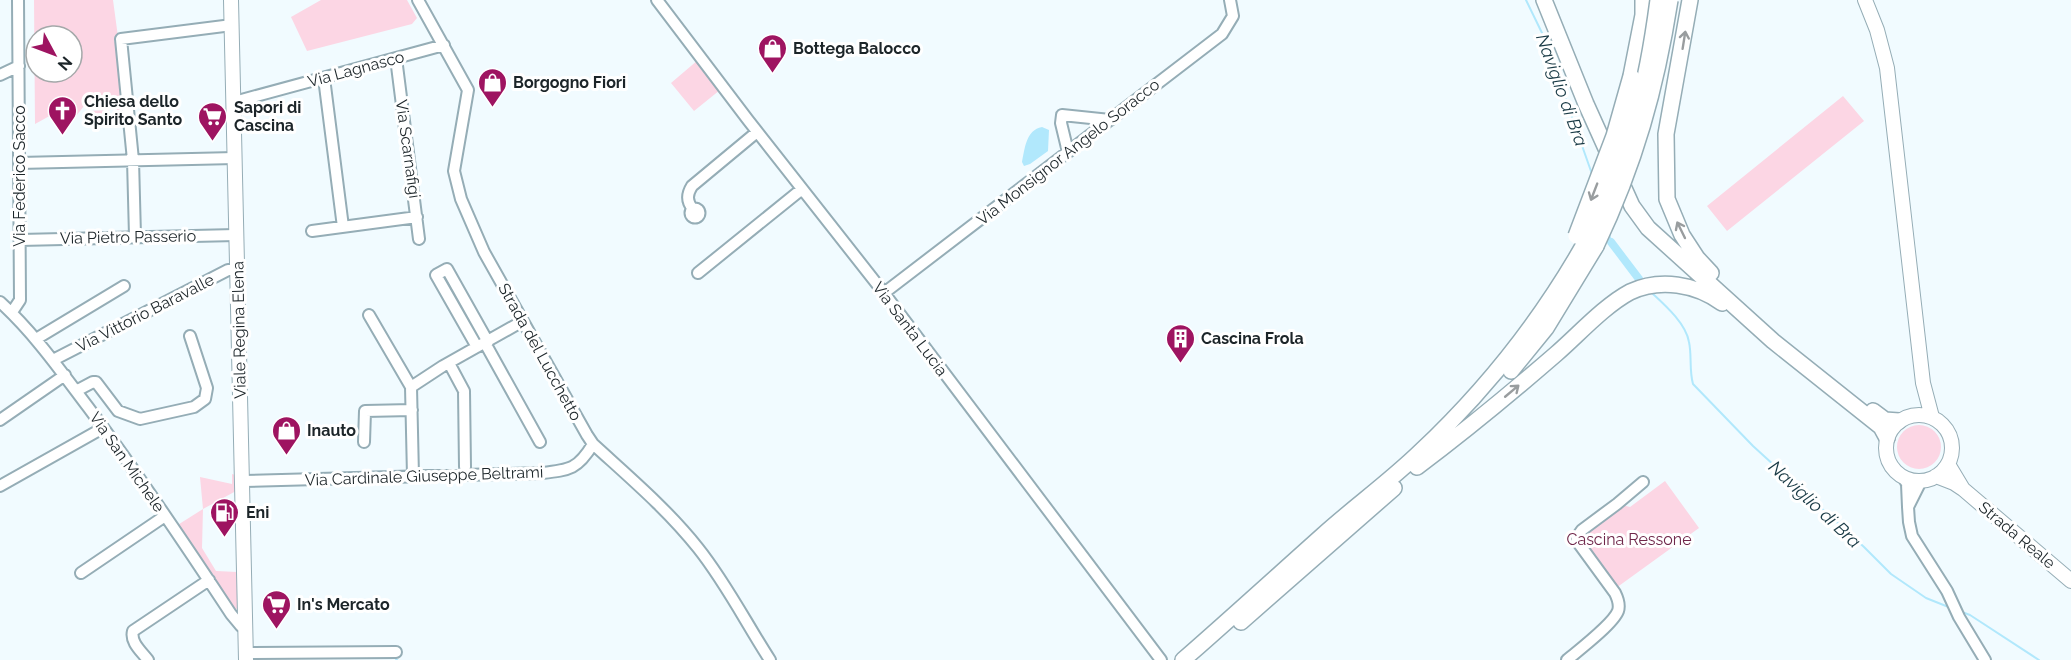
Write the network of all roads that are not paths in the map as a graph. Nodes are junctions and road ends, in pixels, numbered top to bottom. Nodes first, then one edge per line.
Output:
1 (18, 0) edge
2 (231, 0) edge
3 (418, 0) edge
4 (657, 0) edge
5 (1230, 0) edge
6 (1544, 0) edge
7 (1551, 0) edge
8 (1643, 0) edge
9 (1658, 0) edge
10 (1670, 0) edge
11 (1690, 0) edge
12 (1867, 1) edge
13 (232, 25) junction
14 (1557, 34) junction
15 (444, 45) junction
16 (396, 58) junction
17 (19, 66) junction
18 (0, 75) edge
19 (324, 78) junction
20 (234, 102) junction
21 (1110, 120) junction
22 (758, 132) junction
23 (1068, 152) junction
24 (235, 158) junction
25 (133, 160) junction
26 (19, 163) junction
27 (802, 189) junction
28 (693, 209) dead end
29 (417, 217) junction
30 (343, 228) junction
31 (312, 231) dead end
32 (236, 235) junction
33 (135, 237) junction
34 (419, 239) dead end
35 (20, 240) junction
36 (1586, 241) junction
37 (232, 270) junction
38 (698, 273) dead end
39 (124, 286) dead end
40 (884, 293) junction
41 (0, 302) edge
42 (12, 312) junction
43 (369, 315) dead end
44 (523, 321) junction
45 (190, 336) dead end
46 (1775, 337) junction
47 (36, 339) junction
48 (483, 344) junction
49 (53, 360) junction
50 (449, 363) junction
51 (65, 375) junction
52 (1923, 383) junction
53 (411, 387) junction
54 (75, 390) junction
55 (412, 410) junction
56 (1932, 417) junction
57 (1906, 418) junction
58 (0, 420) edge
59 (103, 428) junction
60 (1887, 438) junction
61 (364, 442) dead end
62 (540, 442) dead end
63 (593, 444) junction
64 (1948, 464) junction
65 (465, 466) dead end
66 (1417, 467) junction
67 (413, 476) junction
68 (1936, 476) junction
69 (1904, 478) junction
70 (243, 481) junction
71 (1921, 481) junction
72 (1643, 482) dead end
73 (0, 486) edge
74 (1963, 489) junction
75 (1908, 507) junction
76 (165, 516) junction
77 (81, 573) dead end
78 (209, 580) junction
79 (2071, 581) edge
80 (246, 628) junction
81 (396, 652) dead end
82 (253, 656) edge
83 (148, 660) edge
84 (770, 660) edge
85 (1161, 660) edge
86 (1183, 660) edge
87 (1198, 660) edge
88 (1567, 660) edge
89 (1985, 660) edge

1 - 17 street, Via Federico Sacco
2 - 13 main road, Viale Regina Elena
3 - 15 street, Strada del Lucchetto
4 - 22 street, Via Santa Lucia
5 - 21 street, Via Monsignor Angelo Soracco
6 - 14 highway
7 - 14 highway
8 -> 36 highway, bridge
9 - 36 highway, bridge
10 - 36 highway, bridge
46 -> 11 highway
12 - 52 main road
13 - 20 main road, Viale Regina Elena
13 - 25 street
14 - 46 highway
15 - 16 street, Via Lagnasco
15 - 44 street, Strada del Lucchetto
16 - 19 street, Via Lagnasco
16 - 29 street, Via Scarnafigi
17 - 18 street
17 - 26 street, Via Federico Sacco
19 - 20 street, Via Lagnasco
19 - 30 street
20 - 24 main road, Viale Regina Elena
21 - 23 street, Via Monsignor Angelo Soracco
21 - 23 street
22 - 27 street, Via Santa Lucia
22 - 28 street
23 - 40 street, Via Monsignor Angelo Soracco
24 - 25 street
24 - 32 main road, Viale Regina Elena
25 - 26 street
25 - 33 street
26 - 35 street, Via Federico Sacco
27 - 38 street
27 - 40 street, Via Santa Lucia
29 - 30 street
29 - 34 street, Via Scarnafigi
30 - 31 street
32 - 33 street, Via Pietro Passerio
32 - 37 main road, Viale Regina Elena
33 - 35 street, Via Pietro Passerio
35 - 42 street, Via Federico Sacco
36 - 66 highway
36 - 86 highway
37 - 49 street, Via Vittorio Baravalle
37 - 70 main road, Viale Regina Elena
39 - 47 street
40 - 85 street, Via Santa Lucia
41 - 42 street, Via San Michele
42 - 47 street, Via San Michele
43 - 53 street
44 - 48 street
44 - 63 street, Strada del Lucchetto
45 - 54 street
46 - 57 highway
46 - 60 highway
66 -> 46 highway
47 - 49 street, Via San Michele
48 - 48 street
48 - 50 street
48 - 62 street
49 - 51 street, Via San Michele
50 - 53 street
50 - 65 street
51 - 54 street, Via San Michele
51 - 58 street
52 - 56 main road
52 - 57 main road
53 - 55 street
54 - 59 street, Via San Michele
55 - 61 street
55 - 67 street
56 - 57 main road
56 - 64 main road
57 - 60 main road
59 - 73 street
59 - 76 street, Via San Michele
60 - 69 main road
63 - 67 street, Via Cardinale Giuseppe Beltrami
63 - 84 street, Strada del Lucchetto
64 - 68 main road
64 - 74 main road, Strada Reale
66 - 87 highway
67 - 70 street, Via Cardinale Giuseppe Beltrami
68 - 71 main road
68 - 74 main road, Strada Reale
69 - 71 main road
69 - 75 street
70 - 80 main road, Viale Regina Elena
71 - 75 street
72 - 88 street
74 - 79 main road, Strada Reale
75 - 89 street
76 - 77 street
76 - 78 street, Via San Michele
78 - 80 street, Via San Michele
78 - 83 street
80 - 82 main road, Viale Regina Elena
81 - 82 street

